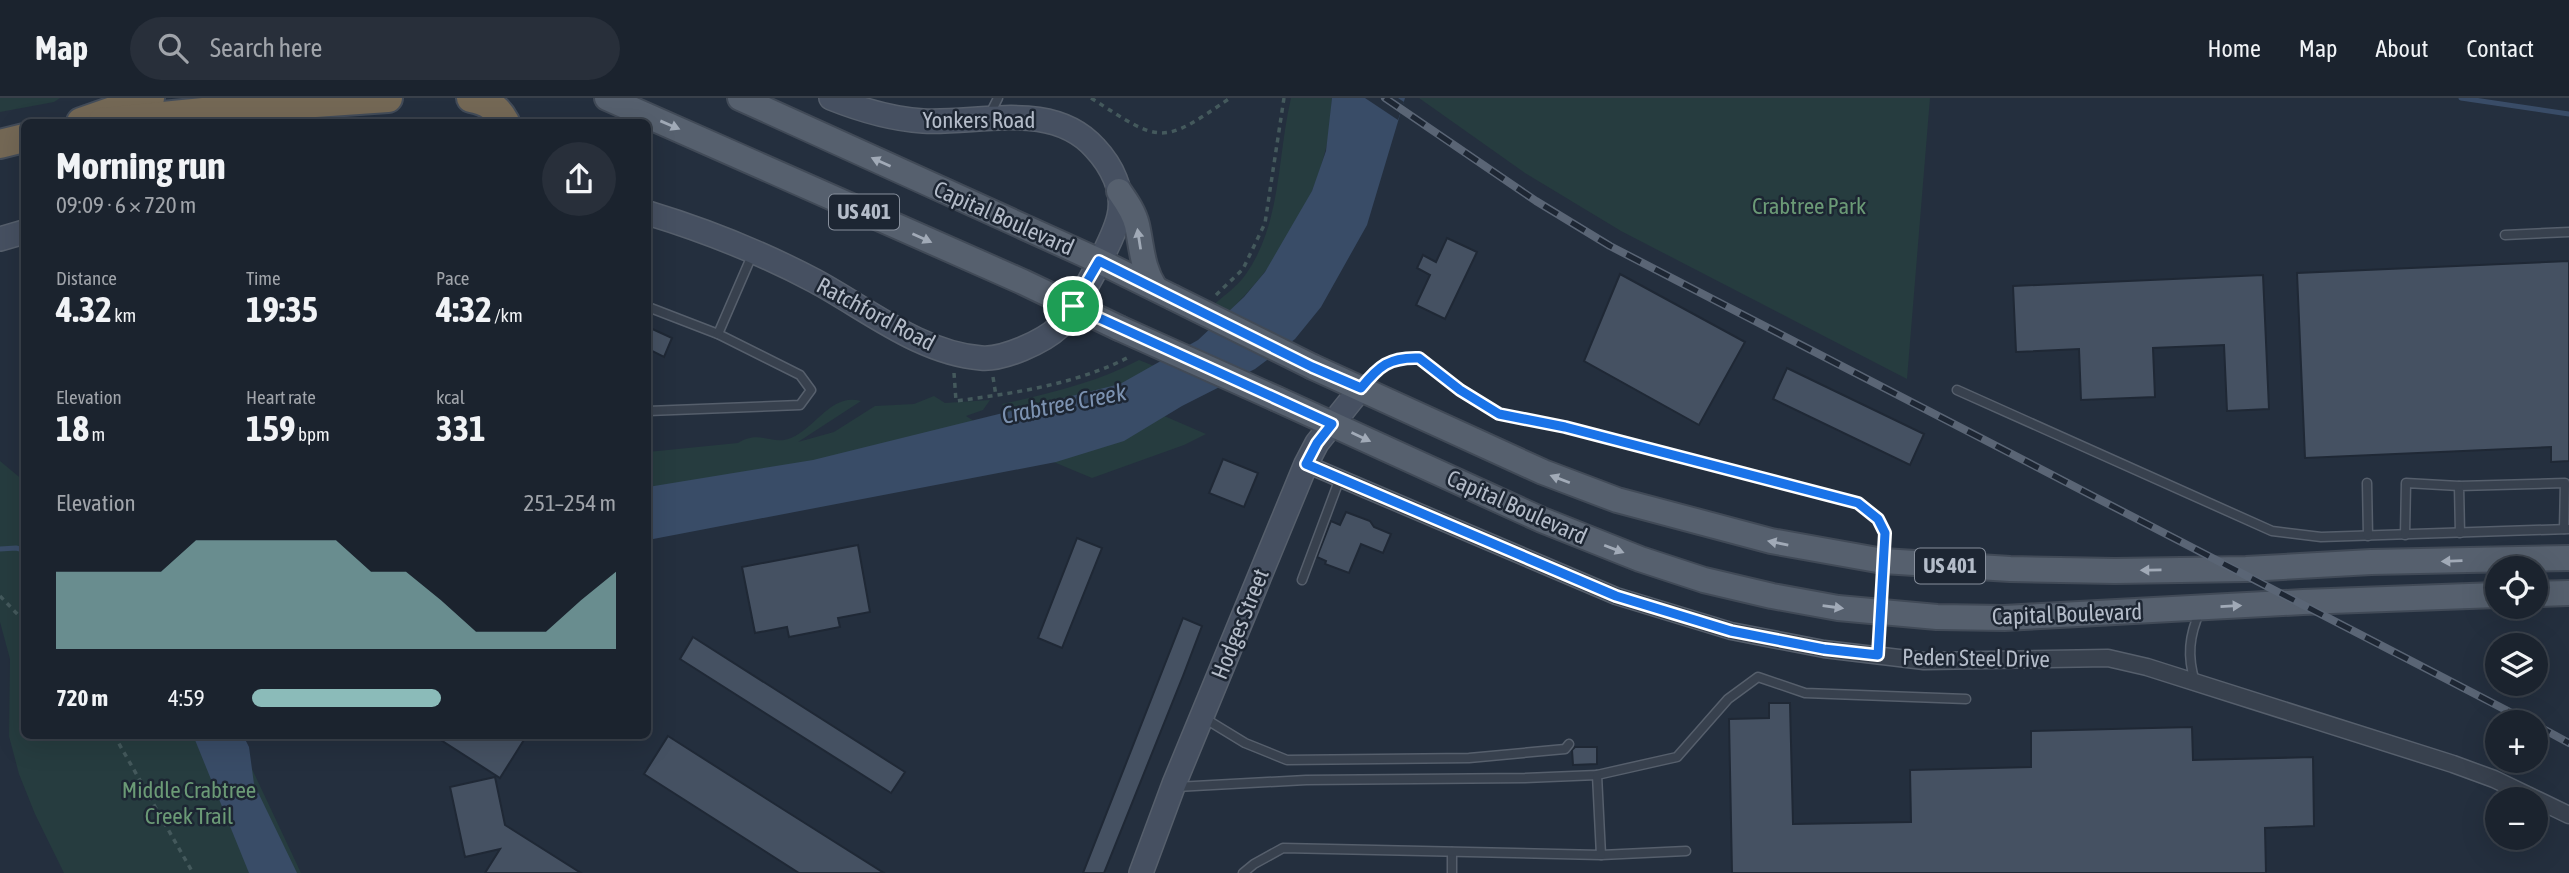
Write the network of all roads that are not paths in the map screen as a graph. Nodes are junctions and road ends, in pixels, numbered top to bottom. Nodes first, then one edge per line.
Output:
1 (150, 98) edge
2 (388, 98) edge
3 (471, 98) edge
4 (607, 98) edge
5 (740, 98) edge
6 (831, 98) edge
7 (998, 98) edge
8 (90, 119) edge
9 (132, 119) edge
10 (503, 119) edge
11 (988, 120) junction
12 (21, 139) edge
13 (0, 144) edge
14 (1119, 191) junction
15 (651, 215) edge
16 (2569, 232) edge
17 (21, 233) edge
18 (2505, 236) dead end
19 (0, 239) edge
20 (753, 252) junction
21 (1099, 261) junction
22 (1163, 293) junction
23 (1079, 296) junction
24 (651, 308) edge
25 (718, 334) junction
26 (1361, 388) junction
27 (1957, 390) dead end
28 (651, 411) edge
29 (1332, 424) junction
30 (1306, 464) junction
31 (1340, 478) junction
32 (2367, 484) dead end
33 (2459, 486) junction
34 (2566, 529) edge
35 (2460, 533) junction
36 (2405, 535) junction
37 (2368, 536) junction
38 (2569, 558) edge
39 (1883, 561) junction
40 (1302, 580) dead end
41 (2569, 593) edge
42 (2548, 594) edge
43 (2485, 596) edge
44 (2201, 608) junction
45 (1880, 612) junction
46 (1878, 655) junction
47 (2195, 682) junction
48 (1966, 699) dead end
49 (1202, 717) junction
50 (1569, 744) dead end
51 (1597, 775) junction
52 (1173, 787) junction
53 (2569, 814) edge
54 (1686, 851) dead end
55 (1452, 852) junction
56 (1601, 855) junction
57 (1141, 873) edge
58 (1243, 873) edge
59 (1452, 873) edge

1 - 8 highway
2 - 9 highway
3 - 10 highway
4 -> 23 main road, Capital Boulevard / US 401
21 -> 5 main road, Capital Boulevard / US 401
6 - 11 street, Yonkers Road
7 - 11 lane
11 - 14 street, Yonkers Road
12 - 13 highway
14 - 21 street
22 -> 14 main road
15 - 20 street, Ratchford Road
16 - 18 lane
17 - 19 street
20 - 23 street, Ratchford Road
20 - 25 lane
21 - 22 main road, Capital Boulevard / US 401
21 - 23 street
22 - 26 main road, Capital Boulevard / US 401, bridge
23 - 29 main road, Capital Boulevard / US 401, bridge
24 - 25 lane
25 - 28 lane
26 - 29 street, Hodges Street
39 -> 26 main road, Capital Boulevard / US 401
26 - 39 lane
27 - 37 lane
29 - 30 street, Hodges Street
29 -> 45 main road, Capital Boulevard / US 401
30 - 31 street, Peden Steel Drive
30 - 49 street, Hodges Street
31 - 40 lane
31 - 46 street, Peden Steel Drive
32 - 37 lane
33 - 34 lane
33 - 35 lane
33 - 36 lane
34 - 35 lane
35 - 36 lane
36 - 37 lane
38 -> 39 main road, Capital Boulevard / US 401
39 - 45 lane
41 - 42 main road
44 -> 43 main road, Capital Boulevard / US 401
44 - 45 main road, Capital Boulevard / US 401
44 - 47 lane
45 - 46 lane
46 - 47 street, Peden Steel Drive
47 - 53 street, Peden Steel Drive
48 - 51 lane
49 - 50 lane
49 - 52 street, Hodges Street
51 - 52 lane
51 - 56 lane
52 - 57 street, Hodges Street
54 - 56 lane
55 - 56 lane
55 - 58 lane
55 - 59 lane

